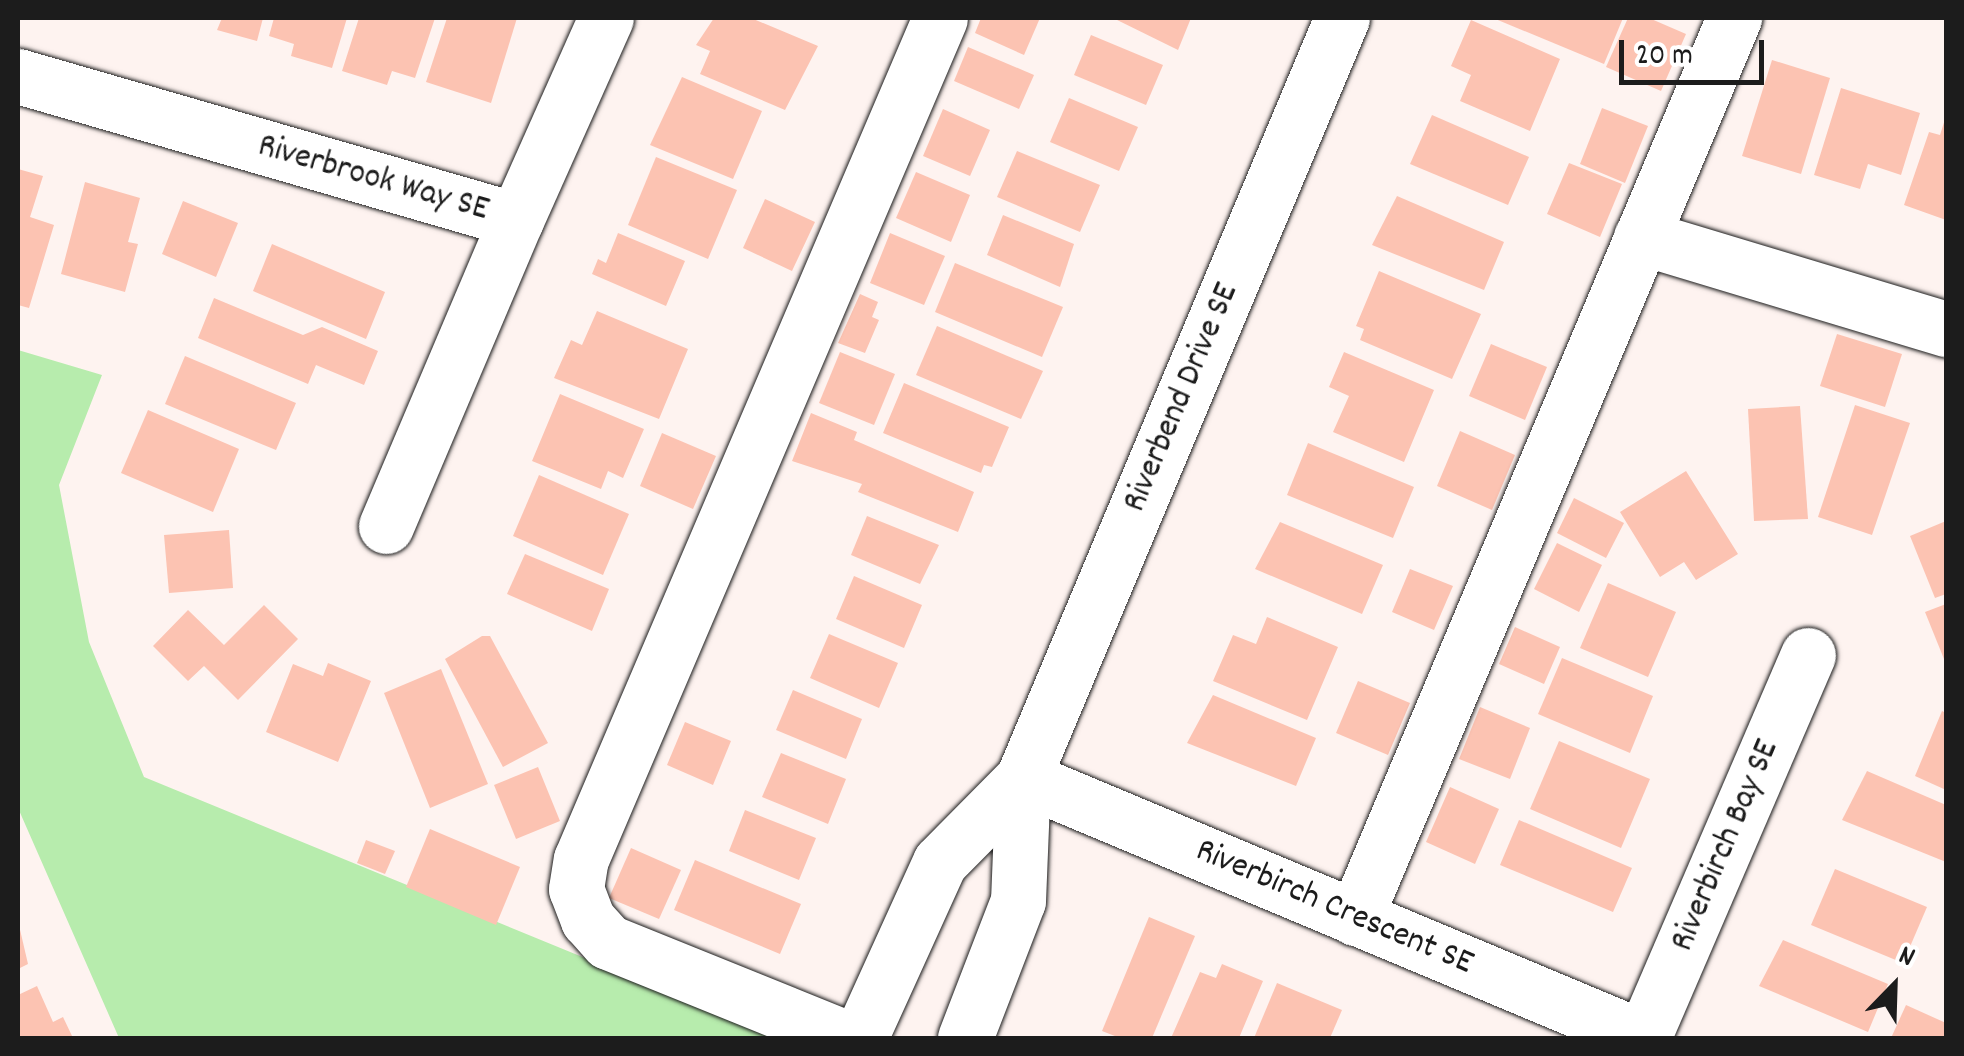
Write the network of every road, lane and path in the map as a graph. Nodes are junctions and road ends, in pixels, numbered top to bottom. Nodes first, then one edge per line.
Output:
1 (606, 18) edge
2 (940, 18) edge
3 (1342, 18) edge
4 (1734, 18) edge
5 (18, 76) edge
6 (516, 220) junction
7 (1641, 236) junction
8 (1946, 328) edge
9 (386, 526) dead end
10 (1808, 654) dead end
11 (1023, 778) junction
12 (1355, 918) junction
13 (846, 1038) edge
14 (860, 1038) edge
15 (965, 1038) edge
16 (1644, 1038) edge

1 - 6 street, Riverbrook Way SE
2 - 13 street
3 - 11 street, Riverbend Drive SE
4 - 7 street
5 - 6 street, Riverbrook Way SE
6 - 9 street
7 - 8 street
7 - 12 street
10 - 16 street, Riverbirch Bay SE
11 - 12 street, Riverbirch Crescent SE
11 - 14 street, Riverbend Drive SE
11 - 15 street, Riverbend Drive SE
12 - 16 street, Riverbirch Crescent SE

